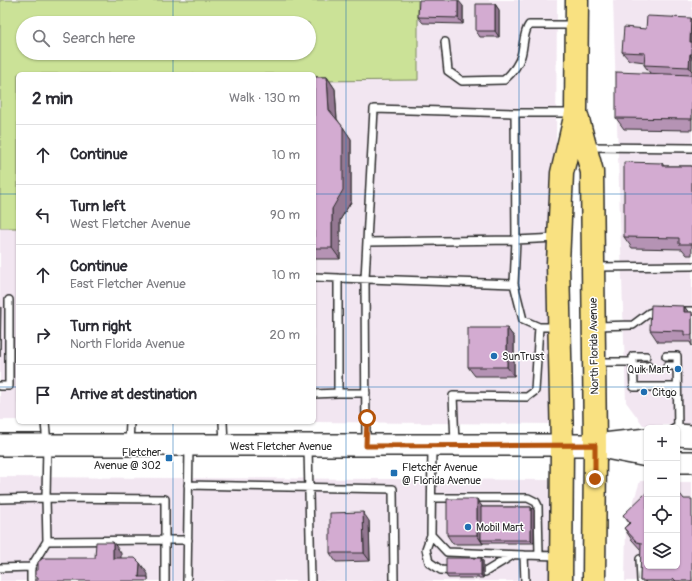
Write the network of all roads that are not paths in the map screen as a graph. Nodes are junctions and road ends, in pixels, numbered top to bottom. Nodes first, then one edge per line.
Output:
1 (577, 0) edge
2 (577, 24) junction
3 (445, 42) dead end
4 (515, 113) junction
5 (576, 113) junction
6 (585, 147) junction
7 (692, 148) edge
8 (559, 238) junction
9 (516, 240) junction
10 (367, 242) junction
11 (692, 266) edge
12 (593, 267) junction
13 (316, 277) edge
14 (338, 278) junction
15 (365, 279) junction
16 (514, 284) junction
17 (9, 300) dead end
18 (692, 311) edge
19 (594, 326) junction
20 (549, 327) junction
21 (646, 356) dead end
22 (666, 356) dead end
23 (594, 362) junction
24 (633, 364) junction
25 (648, 366) dead end
26 (667, 366) dead end
27 (677, 366) junction
28 (0, 386) edge
29 (678, 387) junction
30 (338, 393) junction
31 (366, 393) junction
32 (316, 394) edge
33 (45, 424) edge
34 (130, 424) edge
35 (223, 424) edge
36 (682, 435) edge
37 (644, 439) edge
38 (47, 444) junction
39 (0, 445) edge
40 (129, 445) junction
41 (189, 445) junction
42 (562, 445) junction
43 (595, 445) junction
44 (224, 446) junction
45 (308, 446) junction
46 (366, 446) junction
47 (432, 446) junction
48 (455, 446) junction
49 (644, 455) edge
50 (680, 462) edge
51 (692, 462) edge
52 (188, 485) junction
53 (309, 486) junction
54 (46, 498) junction
55 (432, 498) junction
56 (0, 499) edge
57 (431, 534) junction
58 (165, 540) junction
59 (188, 540) junction
60 (47, 541) junction
61 (513, 555) junction
62 (524, 555) junction
63 (539, 555) junction
64 (561, 556) junction
65 (640, 559) edge
66 (31, 567) junction
67 (0, 568) edge
68 (31, 581) edge
69 (165, 581) edge
70 (187, 581) edge
71 (311, 581) edge
72 (394, 581) edge
73 (525, 581) edge
74 (561, 581) edge
75 (594, 581) edge
76 (641, 581) edge

1 - 2 main road, North Florida Avenue
2 - 3 lane
2 - 5 main road, North Florida Avenue
4 - 5 lane
4 - 9 lane
4 - 10 lane
5 - 6 main road, North Florida Avenue
5 - 8 main road, North Florida Avenue
6 - 7 lane
6 - 12 main road, North Florida Avenue
8 - 9 lane
8 - 20 main road, North Florida Avenue
9 - 10 lane
9 - 16 lane
10 - 15 lane
11 - 12 lane
12 - 19 main road, North Florida Avenue
13 - 14 lane
14 - 15 lane
14 - 30 lane
15 - 16 lane
15 - 31 lane
16 - 20 lane
17 - 28 lane
18 - 19 lane
19 - 23 main road, North Florida Avenue
20 - 42 main road, North Florida Avenue
20 - 48 lane
21 - 24 lane
22 - 27 lane
23 - 24 lane
23 - 43 main road, North Florida Avenue
24 - 25 lane
24 - 29 lane
26 - 27 lane
27 - 29 lane
29 - 36 lane
30 - 31 lane
30 - 32 lane
31 - 46 lane
33 - 38 lane
34 - 40 lane
35 - 44 lane
37 - 43 main road
38 - 39 main road, West Fletcher Avenue
38 - 40 main road, West Fletcher Avenue
38 - 54 lane
40 - 41 main road, West Fletcher Avenue
41 - 44 main road, West Fletcher Avenue
41 - 52 lane
42 - 43 main road, West Fletcher Avenue
42 - 48 main road, West Fletcher Avenue
42 - 64 main road, North Florida Avenue
43 - 49 main road
43 - 75 main road, North Florida Avenue
44 - 45 main road, West Fletcher Avenue
45 - 46 main road, West Fletcher Avenue
45 - 53 lane
46 - 47 main road, West Fletcher Avenue
47 - 48 main road, West Fletcher Avenue
47 - 55 lane
50 - 51 main road
52 - 53 lane
52 - 59 lane
53 - 71 lane
53 - 72 lane
54 - 56 lane
54 - 58 lane
54 - 60 lane
55 - 57 lane
55 - 63 lane
57 - 61 lane
57 - 61 lane
58 - 59 lane
58 - 60 lane
58 - 69 lane
59 - 70 lane
60 - 66 lane
61 - 62 lane
62 - 63 lane
62 - 73 lane
63 - 64 lane
64 - 74 main road, North Florida Avenue
65 - 76 lane
66 - 67 lane
66 - 68 lane

